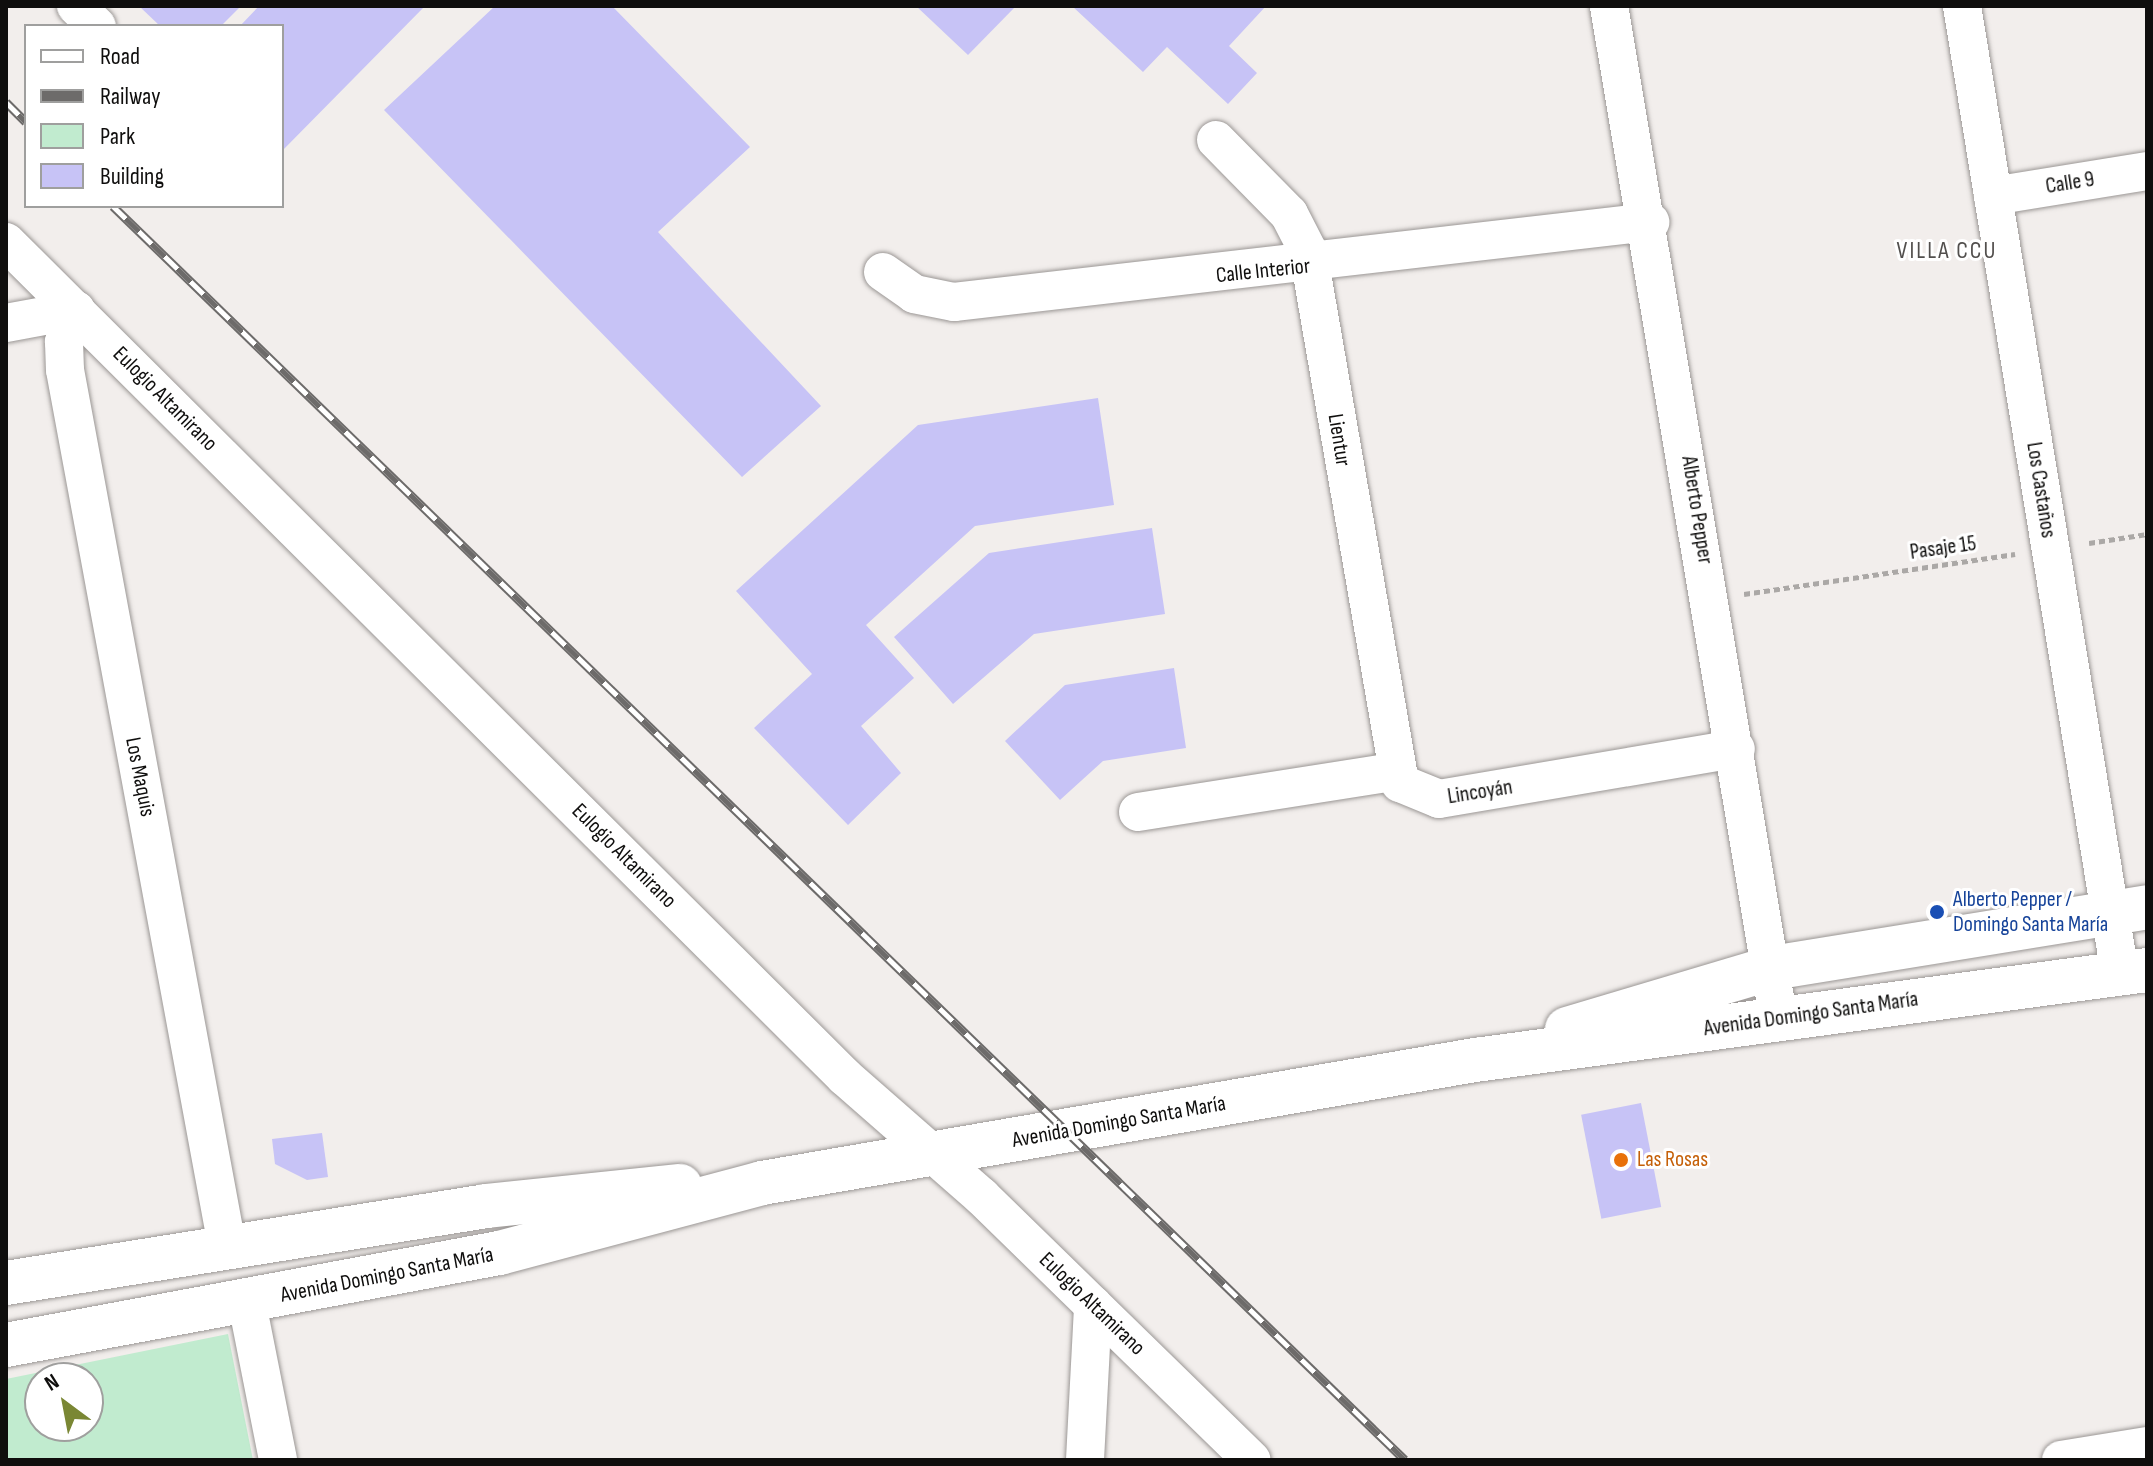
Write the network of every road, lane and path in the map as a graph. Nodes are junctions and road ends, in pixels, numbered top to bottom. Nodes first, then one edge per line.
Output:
1 (76, 6) edge
2 (1609, 6) edge
3 (1962, 6) edge
4 (95, 24) edge
5 (1216, 140) dead end
6 (2147, 171) edge
7 (1993, 196) junction
8 (1650, 222) junction
9 (6, 242) edge
10 (1311, 267) junction
11 (883, 272) dead end
12 (76, 310) junction
13 (6, 323) edge
14 (2147, 534) edge
15 (2050, 549) junction
16 (1743, 594) dead end
17 (1736, 749) junction
18 (1393, 772) junction
19 (1138, 812) dead end
20 (2128, 910) edge
21 (1772, 968) junction
22 (2133, 972) edge
23 (1778, 1016) junction
24 (1475, 1060) junction
25 (932, 1154) junction
26 (762, 1183) junction
27 (227, 1246) junction
28 (6, 1283) edge
29 (247, 1303) junction
30 (1093, 1305) junction
31 (6, 1345) edge
32 (2147, 1446) edge
33 (278, 1460) edge
34 (1085, 1460) edge
35 (1252, 1460) edge
36 (2061, 1460) edge

1 - 4 street
2 - 8 street, Alberto Pepper
3 - 7 street, Los Castaños
5 - 10 street, Lientur
6 - 7 street, Calle 9
7 - 15 street, Los Castaños
8 - 10 street, Calle Interior
8 - 17 street, Alberto Pepper
9 - 12 street, Eulogio Altamirano
10 - 11 street, Calle Interior
10 - 18 street, Lientur
12 - 13 street
12 - 25 street, Eulogio Altamirano
12 - 27 street, Los Maquis
14 - 15 path, Pasaje 15
15 - 16 path, Pasaje 15
15 - 20 street, Los Castaños
17 - 18 street, Lincoyán
17 - 21 street, Alberto Pepper
18 - 19 street
20 - 21 main road, Avenida Domingo Santa María
20 - 22 street, Los Castaños
21 - 23 street, Alberto Pepper
21 - 24 main road, Avenida Domingo Santa María
22 - 23 main road, Avenida Domingo Santa María
23 - 24 main road, Avenida Domingo Santa María
24 - 25 main road, Avenida Domingo Santa María
25 - 26 main road, Avenida Domingo Santa María
25 - 30 street, Eulogio Altamirano
26 - 27 main road, Avenida Domingo Santa María
26 - 29 main road, Avenida Domingo Santa María
27 - 28 main road, Avenida Domingo Santa María
29 - 31 main road, Avenida Domingo Santa María
29 - 33 street
30 - 34 street
30 - 35 street, Eulogio Altamirano
32 - 36 street

